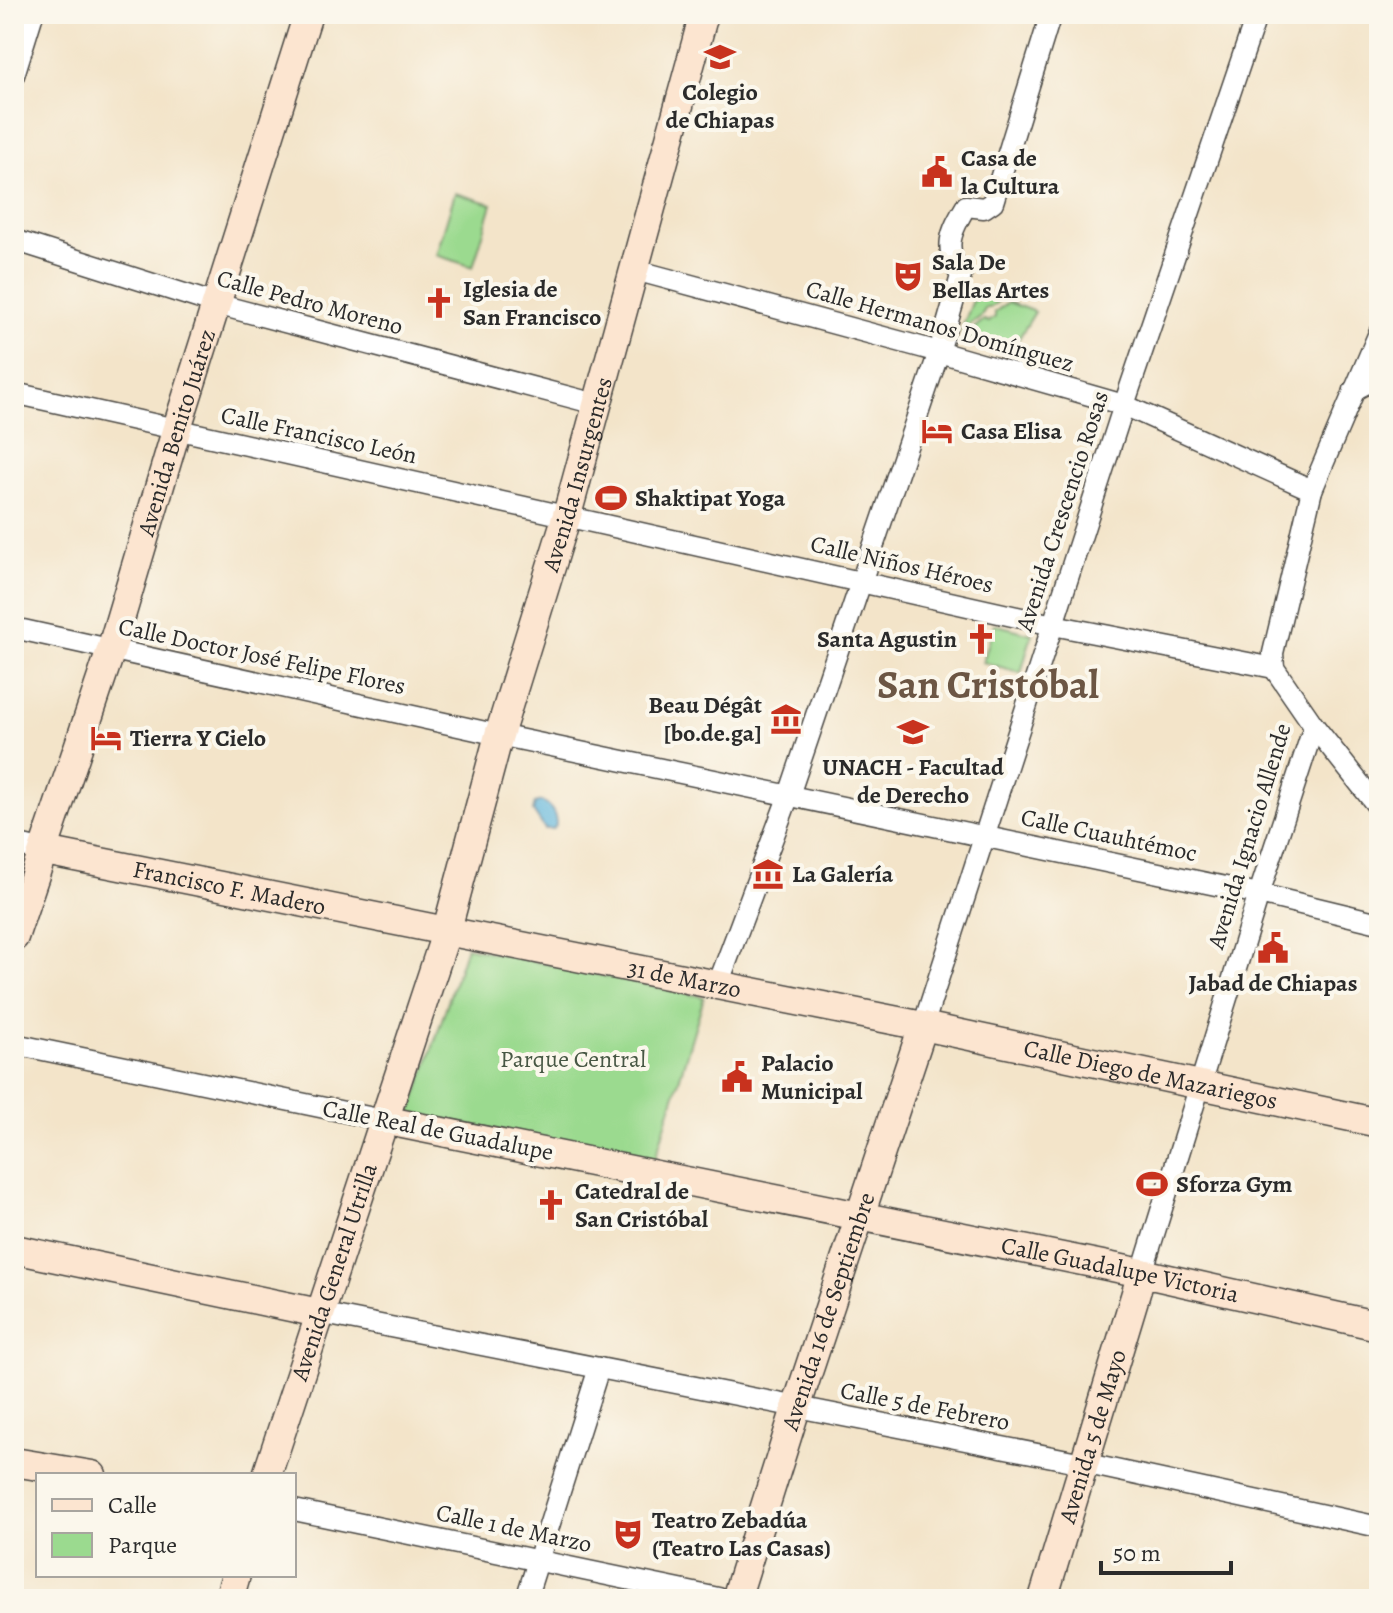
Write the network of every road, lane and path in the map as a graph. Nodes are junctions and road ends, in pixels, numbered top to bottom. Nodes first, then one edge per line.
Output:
1 (33, 14) edge
2 (308, 14) edge
3 (704, 14) edge
4 (1051, 14) edge
5 (1257, 14) edge
6 (14, 75) edge
7 (14, 240) edge
8 (635, 270) junction
9 (216, 304) junction
10 (1379, 333) edge
11 (939, 352) junction
12 (1379, 377) edge
13 (1354, 390) junction
14 (14, 393) edge
15 (596, 404) junction
16 (1124, 405) junction
17 (176, 431) junction
18 (1312, 490) junction
19 (567, 515) junction
20 (862, 581) junction
21 (1053, 625) junction
22 (14, 628) edge
23 (111, 650) junction
24 (1274, 668) junction
25 (1314, 726) junction
26 (499, 735) junction
27 (789, 795) junction
28 (1379, 808) edge
29 (984, 835) junction
30 (14, 844) edge
31 (45, 851) junction
32 (1259, 894) junction
33 (1379, 923) edge
34 (446, 933) junction
35 (14, 937) edge
36 (717, 987) junction
37 (923, 1026) junction
38 (14, 1044) edge
39 (1200, 1084) junction
40 (383, 1120) junction
41 (1379, 1123) edge
42 (861, 1216) junction
43 (14, 1249) edge
44 (1142, 1273) junction
45 (319, 1313) junction
46 (1379, 1326) edge
47 (599, 1368) junction
48 (796, 1408) junction
49 (14, 1462) edge
50 (1083, 1463) junction
51 (80, 1473) edge
52 (268, 1473) edge
53 (296, 1510) edge
54 (1379, 1527) edge
55 (538, 1559) junction
56 (235, 1577) edge
57 (229, 1599) edge
58 (526, 1599) edge
59 (723, 1599) edge
60 (736, 1599) edge
61 (1043, 1599) edge

1 - 6 street
2 - 9 street, Avenida Benito Juárez
3 - 8 street, Avenida Insurgentes
4 - 11 street
5 - 16 street, Avenida Crescencio Rosas
7 - 9 street, Calle Pedro Moreno
8 - 11 street, Calle Hermanos Domínguez
8 - 15 street, Avenida Insurgentes
9 - 15 street, Calle Pedro Moreno
9 - 17 street, Avenida Benito Juárez
10 - 13 street
11 - 16 street, Calle Hermanos Domínguez
11 - 20 street
12 - 13 street
13 - 18 street
14 - 17 street, Calle Francisco León
15 - 19 street, Avenida Insurgentes
16 - 18 street, Calle Hermanos Domínguez
16 - 21 street, Avenida Crescencio Rosas
17 - 19 street, Calle Francisco León
17 - 23 street, Avenida Benito Juárez
18 - 24 street
19 - 20 street, Calle Niños Héroes
19 - 26 street, Avenida Insurgentes
20 - 21 street, Calle Niños Héroes
20 - 27 street
21 - 24 street, Calle Niños Héroes
21 - 29 street, Avenida Crescencio Rosas
22 - 23 street, Calle Doctor José Felipe Flores
23 - 26 street, Calle Doctor José Felipe Flores
23 - 31 street, Avenida Benito Juárez
24 - 25 street, Avenida Ignacio Allende
25 - 28 street
25 - 32 street, Avenida Ignacio Allende
26 - 27 street, Calle Cuauhtémoc
26 - 34 street, Avenida Insurgentes
27 - 29 street, Calle Cuauhtémoc
27 - 36 street
29 - 32 street, Calle Cuauhtémoc
29 - 37 street, Avenida Crescencio Rosas
30 - 31 street, Francisco F. Madero
31 - 34 street, Francisco F. Madero
31 - 35 street, Avenida Benito Juárez
32 - 33 street, Calle Cuauhtémoc
32 - 39 street, Avenida Ignacio Allende
34 - 36 street, 31 de Marzo
34 - 40 street, Avenida General Utrilla
36 - 37 street, 31 de Marzo
37 - 39 street, Calle Diego de Mazariegos
37 - 42 street, Avenida 16 de Septiembre
38 - 40 street, Calle Real de Guadalupe
39 - 41 street, Calle Diego de Mazariegos
39 - 44 street, Avenida Ignacio Allende
40 - 42 street, Calle Real de Guadalupe
40 - 45 street, Avenida General Utrilla
42 - 44 street, Calle Guadalupe Victoria
42 - 48 street, Avenida 16 de Septiembre
43 - 45 street
44 - 46 street, Calle Guadalupe Victoria
44 - 50 street, Avenida 5 de Mayo
45 - 47 street, Calle 5 de Febrero
45 - 52 street, Avenida General Utrilla
47 - 48 street, Calle 5 de Febrero
47 - 55 street
48 - 50 street, Calle 5 de Febrero
48 - 60 street, Avenida 16 de Septiembre
49 - 51 street
50 - 54 street, Calle 5 de Febrero
50 - 61 street, Avenida 5 de Mayo
53 - 55 street, Calle 1 de Marzo
55 - 58 street
55 - 59 street, Calle 1 de Marzo
56 - 57 street

